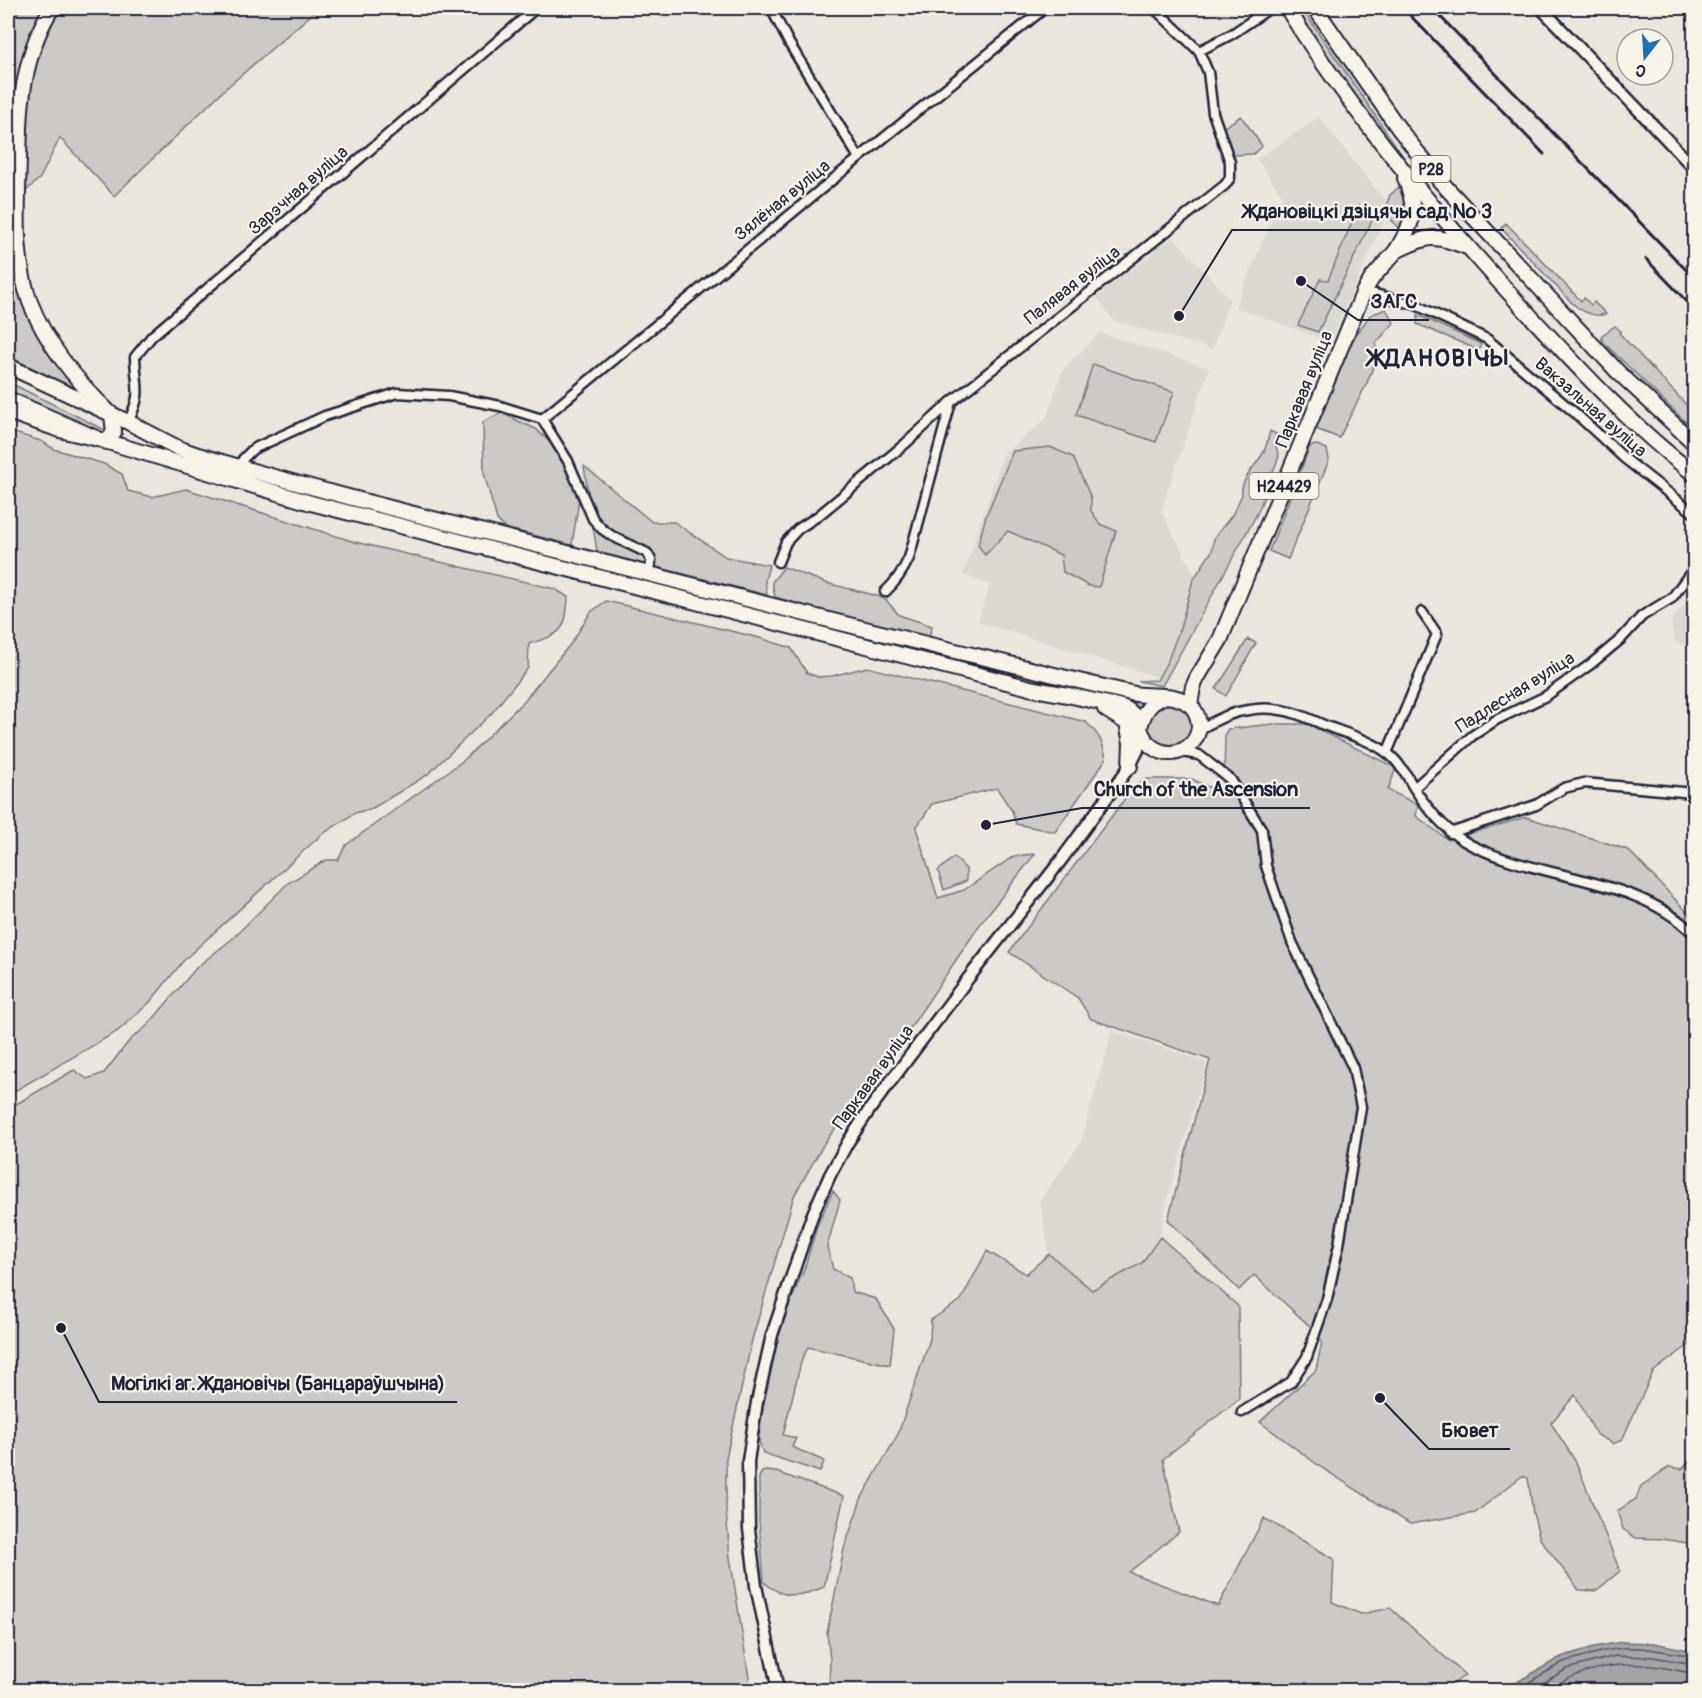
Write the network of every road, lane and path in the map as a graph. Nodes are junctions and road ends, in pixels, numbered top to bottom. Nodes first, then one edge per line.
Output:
1 (52, 8) edge
2 (536, 8) edge
3 (771, 8) edge
4 (1045, 8) edge
5 (1154, 8) edge
6 (1270, 8) edge
7 (1287, 8) edge
8 (1315, 8) edge
9 (1541, 8) edge
10 (1199, 51) junction
11 (859, 158) junction
12 (1401, 168) junction
13 (1695, 168) edge
14 (1469, 248) junction
15 (1396, 251) junction
16 (1364, 291) junction
17 (8, 366) edge
18 (8, 399) edge
19 (951, 402) junction
20 (8, 411) edge
21 (112, 415) junction
22 (542, 419) junction
23 (128, 422) junction
24 (103, 440) junction
25 (1695, 443) edge
26 (240, 468) junction
27 (1695, 474) edge
28 (1695, 513) edge
29 (778, 562) dead end
30 (1695, 568) edge
31 (650, 574) junction
32 (885, 592) dead end
33 (1422, 612) dead end
34 (1197, 678) junction
35 (1029, 688) junction
36 (1168, 697) junction
37 (1197, 729) junction
38 (1141, 730) junction
39 (1159, 751) junction
40 (1387, 753) junction
41 (1130, 766) junction
42 (1414, 788) junction
43 (1695, 793) edge
44 (1450, 833) junction
45 (1695, 934) edge
46 (1242, 1412) dead end
47 (778, 1690) edge

1 - 21 main road
2 - 23 street, Зарэчная вуліца
3 - 11 street
4 - 11 street, Зялёная вуліца
5 - 10 street
6 - 10 street
7 - 12 main road, Р28
8 - 25 main road, Р28
9 - 13 street
10 - 19 street, Палявая вуліца
11 - 22 street, Зялёная вуліца
12 - 14 main road, Р28
12 - 15 main road, Н24429
14 - 15 main road, Н24429
14 - 27 main road, Р28
15 - 16 main road, Паркавая вуліца / Н24429
16 - 28 street, Вакзальная вуліца
16 - 34 main road, Паркавая вуліца / Н24429
17 - 21 main road
18 - 24 main road
19 - 29 street, Палявая вуліца
19 - 32 street
20 - 24 main road
21 - 23 main road
21 - 24 main road
22 - 26 street
22 - 31 street
23 - 26 main road
24 - 35 main road
26 - 31 main road
30 - 42 street, Падлесная вуліца
31 - 36 main road
33 - 40 street
34 - 36 main road, Паркавая вуліца / Н24429
34 - 37 main road, Паркавая вуліца / Н24429
35 - 38 main road
35 - 41 main road
36 - 37 main road
36 - 38 main road, Н24429
37 - 39 main road, Н24429
37 - 40 street
37 - 46 street
38 - 39 main road
38 - 41 street, Паркавая вуліца / Н24429
39 - 41 street, Паркавая вуліца / Н24429
40 - 42 street
41 - 47 street, Паркавая вуліца / Н24429
42 - 44 street
43 - 44 street
44 - 45 street

